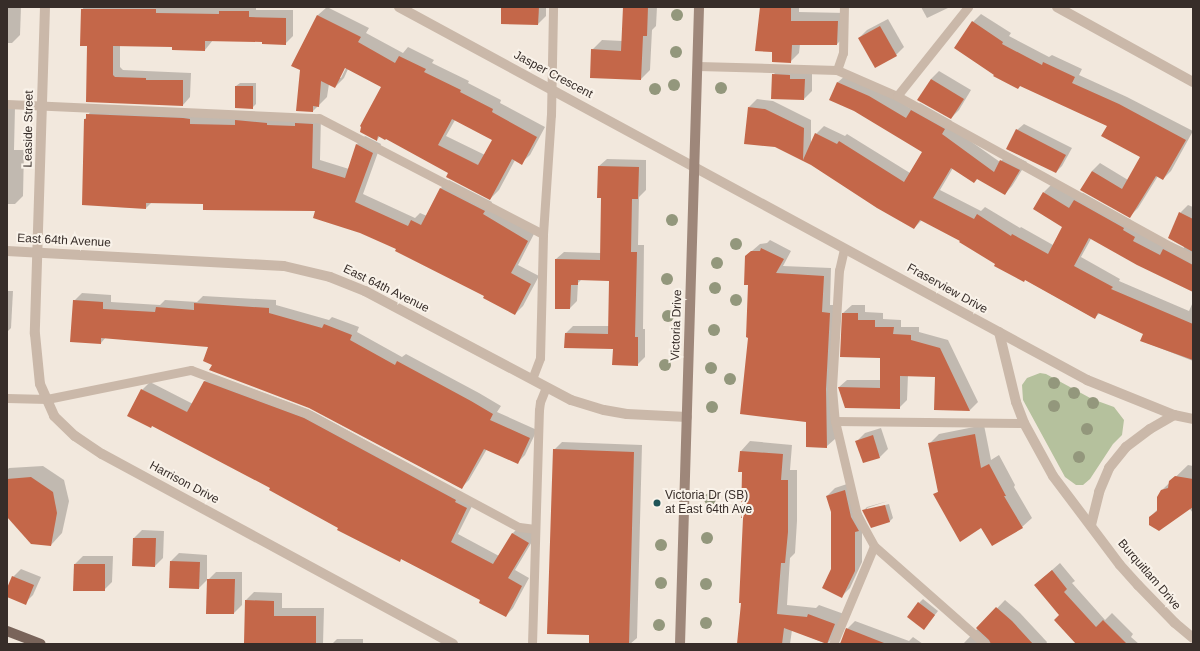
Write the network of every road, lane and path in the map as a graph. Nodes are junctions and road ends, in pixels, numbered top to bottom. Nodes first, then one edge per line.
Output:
1 (45, 7) edge
2 (399, 7) edge
3 (553, 7) edge
4 (699, 7) edge
5 (844, 7) edge
6 (968, 7) edge
7 (1057, 7) edge
8 (698, 66) junction
9 (837, 70) junction
10 (1193, 82) edge
11 (550, 88) junction
12 (897, 96) junction
13 (7, 104) edge
14 (42, 105) junction
15 (695, 167) junction
16 (543, 234) junction
17 (844, 249) junction
18 (7, 251) edge
19 (39, 253) junction
20 (1193, 259) edge
21 (999, 332) junction
22 (532, 379) junction
23 (546, 388) junction
24 (7, 398) edge
25 (47, 399) junction
26 (1174, 415) junction
27 (687, 417) junction
28 (1193, 419) edge
29 (835, 421) junction
30 (1024, 423) junction
31 (1091, 525) junction
32 (535, 529) junction
33 (874, 546) junction
34 (7, 631) edge
35 (1193, 638) edge
36 (41, 644) edge
37 (454, 644) edge
38 (532, 644) edge
39 (680, 644) edge
40 (833, 644) edge
41 (986, 644) edge

1 - 14 street, Leaside Street
2 - 11 street, Jasper Crescent
3 - 11 lane
4 - 8 street, Victoria Drive
5 - 9 lane
6 - 12 lane
7 - 10 street
8 - 9 lane
8 - 15 street, Victoria Drive
9 - 12 lane
11 - 15 street, Jasper Crescent
11 - 16 lane
12 - 20 lane
13 - 14 lane
14 - 16 lane
14 - 19 street, Leaside Street
15 - 17 street, Fraserview Drive
15 - 27 street, Victoria Drive
16 - 22 lane
17 - 21 street, Fraserview Drive
17 - 29 lane
18 - 19 street, East 64th Avenue
19 - 22 street, East 64th Avenue
19 - 25 street, Harrison Drive
21 - 26 street, Fraserview Drive
21 - 30 street, Burquitlam Drive
22 - 23 street, East 64th Avenue
23 - 27 street, East 64th Avenue
23 - 32 lane
24 - 25 lane
25 - 32 lane
25 - 37 street, Harrison Drive
26 - 28 street, Fraserview Drive
26 - 31 street
27 - 39 street, Victoria Drive
29 - 30 lane
29 - 33 lane
30 - 31 street, Burquitlam Drive
31 - 35 street, Burquitlam Drive
32 - 38 lane
33 - 40 lane
33 - 41 lane
34 - 36 main road

